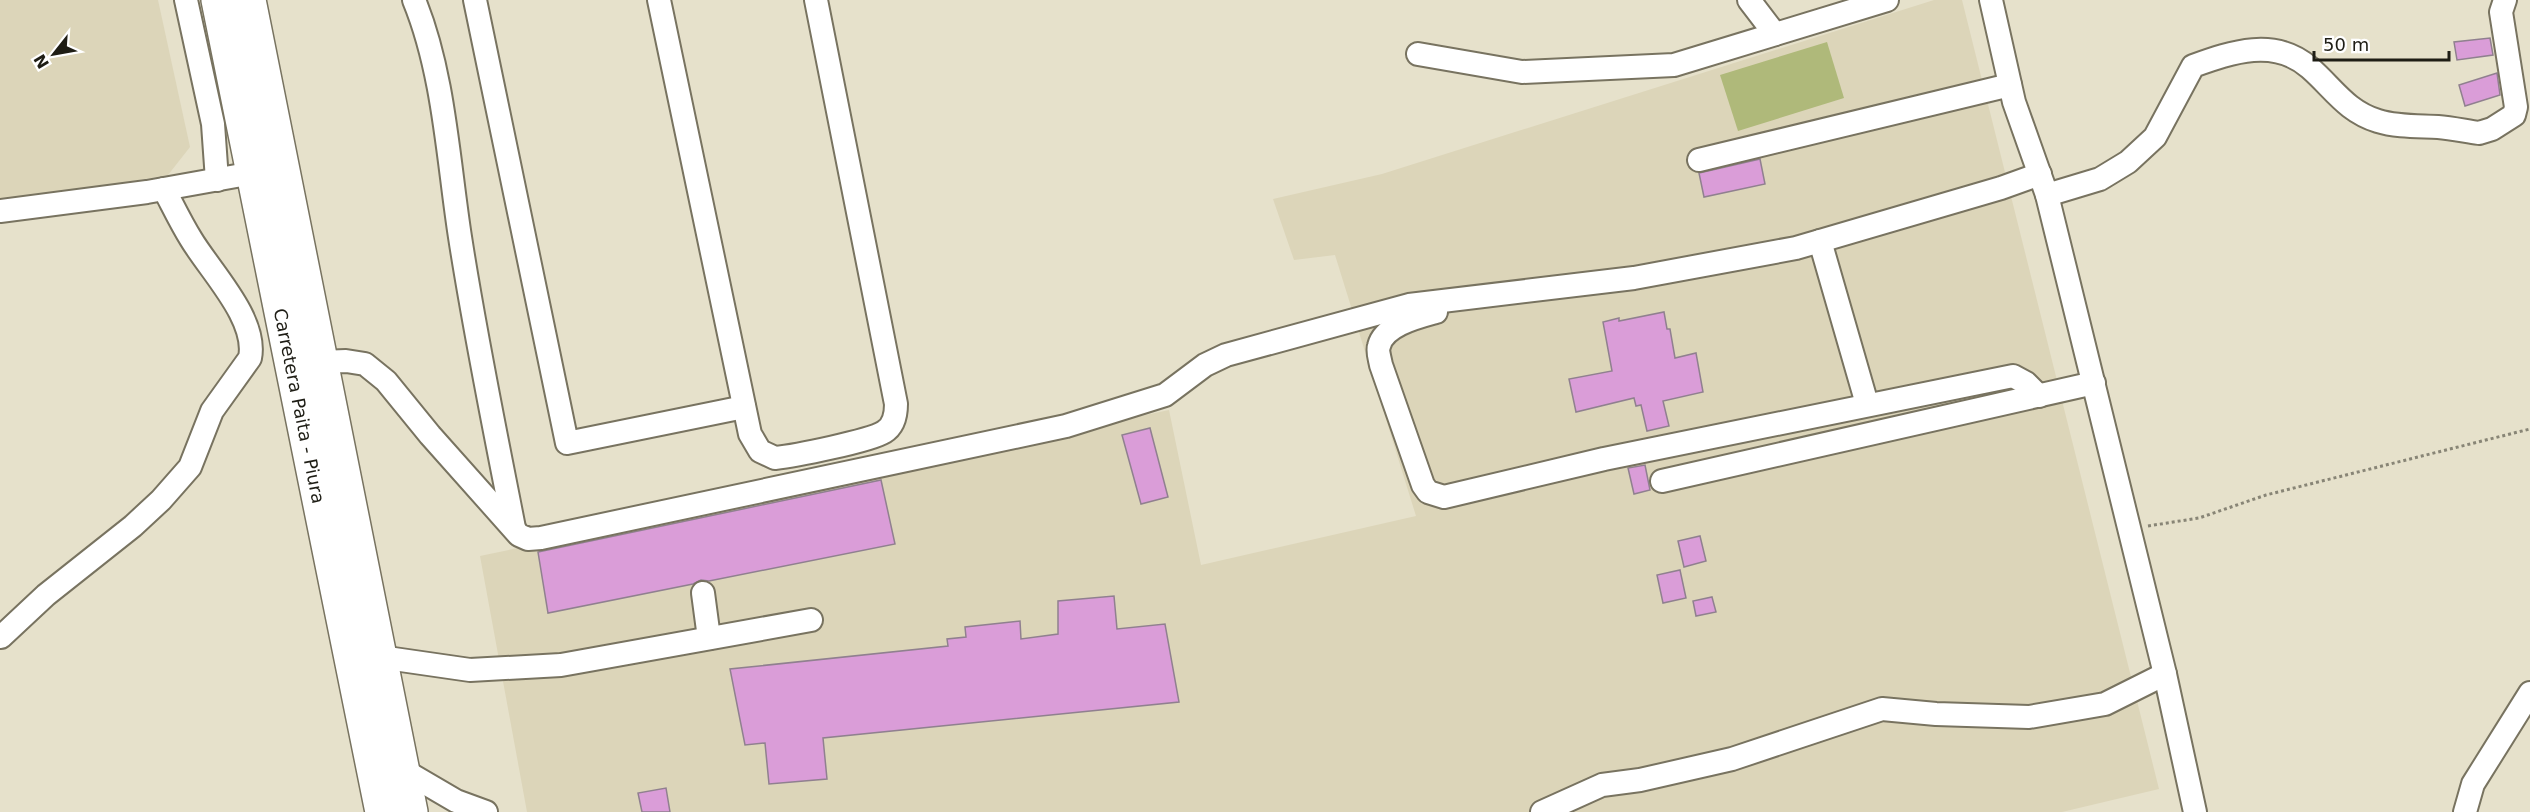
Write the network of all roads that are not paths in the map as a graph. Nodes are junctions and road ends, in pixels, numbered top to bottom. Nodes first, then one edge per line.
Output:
1 (186, 0) edge
2 (218, 0) edge
3 (249, 0) edge
4 (414, 0) edge
5 (475, 0) edge
6 (659, 0) edge
7 (816, 0) edge
8 (1749, 0) edge
9 (1887, 0) edge
10 (1991, 0) edge
11 (2505, 0) edge
12 (1775, 34) junction
13 (1418, 54) dead end
14 (2010, 85) junction
15 (1699, 160) dead end
16 (253, 173) junction
17 (217, 180) junction
18 (2044, 184) junction
19 (164, 189) junction
20 (0, 211) edge
21 (1820, 241) junction
22 (1495, 295) junction
23 (320, 362) junction
24 (2094, 383) junction
25 (2039, 396) junction
26 (1867, 404) junction
27 (744, 407) junction
28 (1662, 481) dead end
29 (514, 530) junction
30 (703, 593) dead end
31 (811, 620) dead end
32 (1, 637) edge
33 (709, 638) junction
34 (380, 657) junction
35 (2165, 674) junction
36 (2530, 693) edge
37 (403, 770) junction
38 (382, 812) edge
39 (411, 812) edge
40 (486, 812) edge
41 (1542, 812) edge
42 (2195, 812) edge
43 (2465, 812) edge

1 - 17 street
2 - 16 highway, Carretera Paita - Piura
3 - 23 highway, Carretera Paita - Piura
4 - 29 street
5 - 27 street
6 - 27 street
7 - 27 street
8 - 12 street
9 - 12 street
10 - 14 street
11 - 18 street
12 - 13 street
14 - 15 street
14 - 18 street
16 - 17 street
16 - 38 highway, Carretera Paita - Piura
17 - 19 street
18 - 21 street
18 - 24 street
19 - 20 street
19 - 32 street
21 - 22 street
21 - 26 street
22 - 26 street
22 - 29 street
23 - 29 street
23 - 34 highway, Carretera Paita - Piura
24 - 25 street
24 - 35 street
25 - 26 street
25 - 28 street
30 - 33 street
31 - 33 street
33 - 34 street
34 - 37 highway, Carretera Paita - Piura
35 - 41 street
35 - 42 street
36 - 43 street
37 - 39 highway, Carretera Paita - Piura
37 - 40 street

